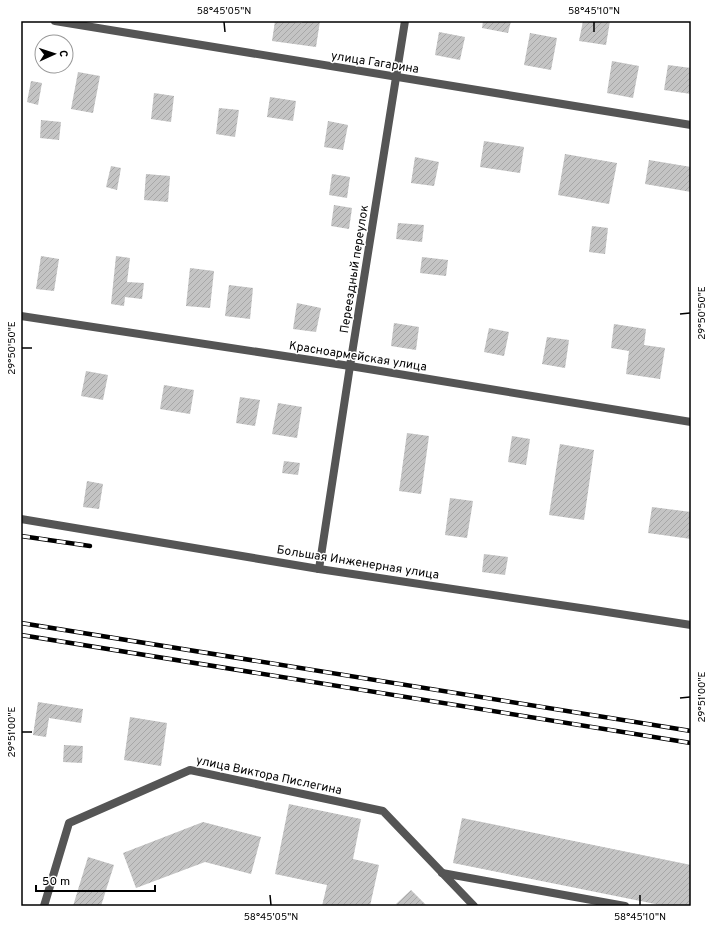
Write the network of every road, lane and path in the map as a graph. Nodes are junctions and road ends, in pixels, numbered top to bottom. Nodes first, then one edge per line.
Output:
1 (56, 21) edge
2 (405, 21) edge
3 (397, 78) junction
4 (691, 125) edge
5 (21, 316) edge
6 (350, 366) junction
7 (691, 422) edge
8 (21, 519) edge
9 (319, 569) junction
10 (691, 625) edge
11 (442, 873) junction
12 (44, 906) edge
13 (474, 906) edge
14 (625, 906) edge

1 - 3 street, улица Гагарина
2 - 3 street, Переездный переулок
3 - 4 street, улица Гагарина
3 - 6 street, Переездный переулок
5 - 6 street, Красноармейская улица
6 - 7 street, Красноармейская улица
6 - 9 street, Переездный переулок
8 - 9 street, Большая Инженерная улица
9 - 10 street, Большая Инженерная улица
11 - 12 street, улица Виктора Пислегина
11 - 13 street, улица Виктора Пислегина
11 - 14 street

